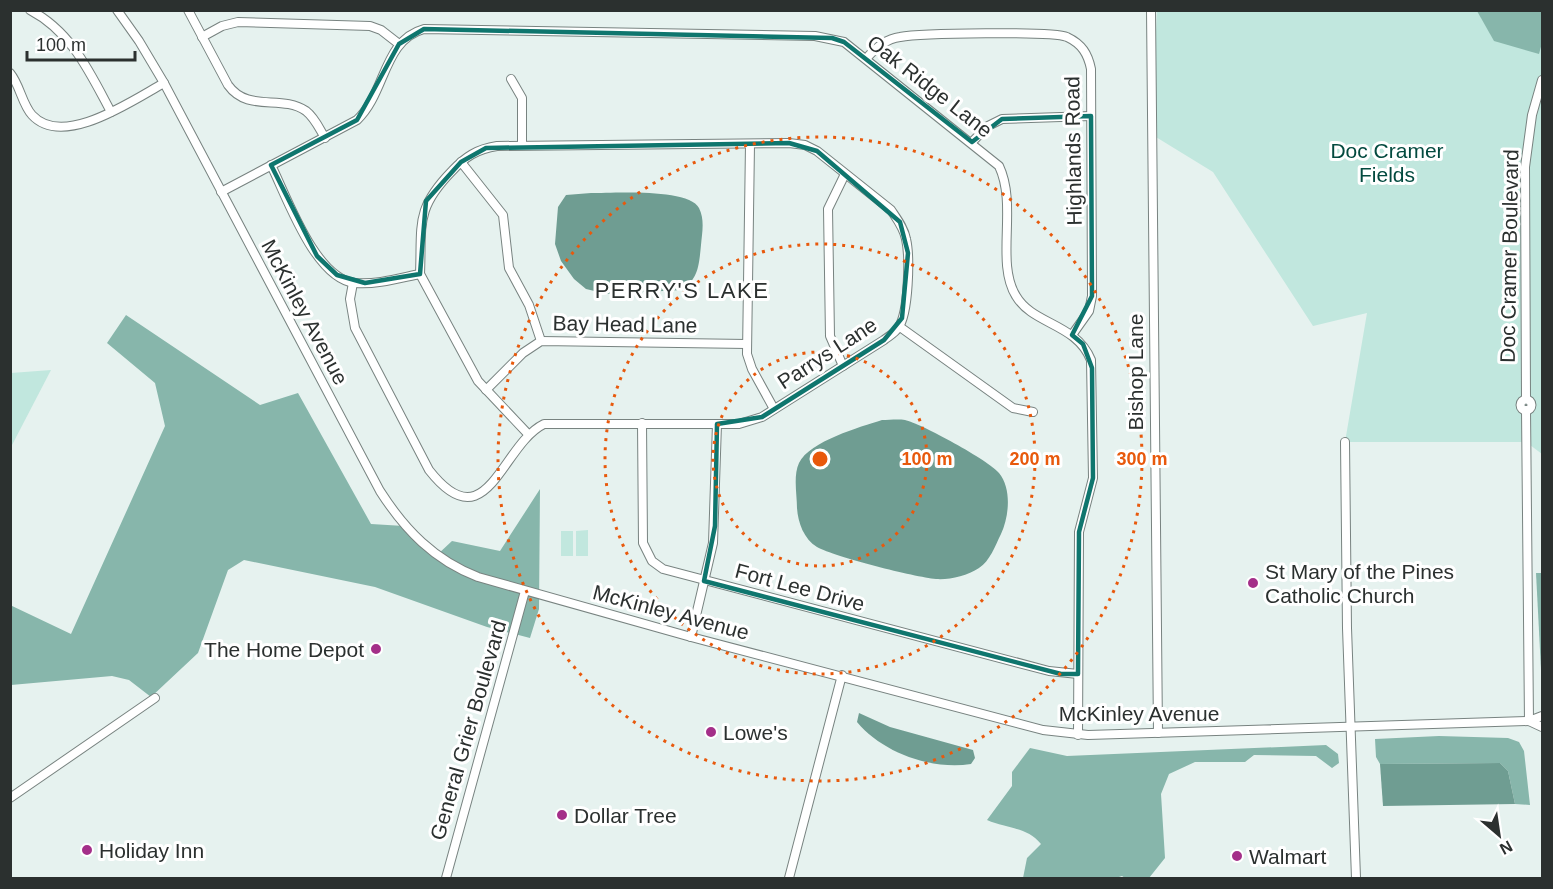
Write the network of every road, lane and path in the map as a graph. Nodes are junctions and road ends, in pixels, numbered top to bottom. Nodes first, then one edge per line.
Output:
1 (30, 10) edge
2 (117, 10) edge
3 (188, 10) edge
4 (1151, 10) edge
5 (202, 37) junction
6 (399, 44) junction
7 (866, 59) junction
8 (10, 73) edge
9 (510, 78) dead end
10 (1542, 80) edge
11 (164, 83) junction
12 (111, 112) junction
13 (1091, 116) junction
14 (325, 138) junction
15 (972, 142) junction
16 (750, 144) junction
17 (522, 145) junction
18 (461, 162) junction
19 (271, 165) junction
20 (845, 174) junction
21 (221, 192) junction
22 (420, 274) junction
23 (352, 283) junction
24 (900, 327) junction
25 (1072, 334) junction
26 (541, 341) junction
27 (747, 344) junction
28 (843, 366) junction
29 (486, 390) junction
30 (774, 409) junction
31 (1033, 412) dead end
32 (642, 423) junction
33 (717, 424) junction
34 (528, 434) junction
35 (1345, 442) dead end
36 (704, 581) junction
37 (525, 591) junction
38 (691, 637) junction
39 (1078, 674) junction
40 (842, 675) junction
41 (155, 698) dead end
42 (1542, 716) edge
43 (1529, 721) junction
44 (1351, 726) junction
45 (1542, 727) edge
46 (1158, 733) junction
47 (1078, 735) junction
48 (10, 798) edge
49 (446, 879) edge
50 (789, 879) edge
51 (1356, 879) edge

1 - 12 street
2 - 11 street, McKinley Avenue
3 - 5 street
4 - 46 street, Bishop Lane
5 - 6 street
5 - 14 street
6 - 7 street, Oak Ridge Lane
6 - 14 street
7 - 13 street, Highlands Road
7 - 15 street, Oak Ridge Lane
8 - 12 street
9 - 17 street
10 - 43 street, Doc Cramer Boulevard
11 - 12 street
11 - 21 street, McKinley Avenue
13 - 15 street
13 - 25 street, Highlands Road
14 - 19 street
15 - 25 street, Oak Ridge Lane
16 - 17 street, Parrys Lane
16 - 20 street, Parrys Lane
16 - 27 street
17 - 18 street, Parrys Lane
18 - 22 street, Parrys Lane
18 - 26 street
19 - 21 street
19 - 23 street
20 - 24 street, Parrys Lane
20 - 28 street
21 - 37 street, McKinley Avenue
22 - 23 street
22 - 29 street
23 - 34 street
24 - 28 street, Parrys Lane
24 - 31 street
25 - 39 street, Oak Ridge Lane
26 - 27 street, Bay Head Lane
26 - 29 street, Bay Head Lane
27 - 30 street
28 - 30 street, Parrys Lane
29 - 34 street
30 - 33 street, Parrys Lane
32 - 33 street, Parrys Lane
32 - 34 street, Parrys Lane
32 - 36 street, Fort Lee Drive
33 - 36 street
35 - 44 street
36 - 38 street
36 - 39 street, Fort Lee Drive
37 - 38 street, McKinley Avenue
37 - 49 street, General Grier Boulevard
38 - 40 street, McKinley Avenue
39 - 47 street, Oak Ridge Lane
40 - 47 street, McKinley Avenue
40 - 50 street
41 - 48 street
42 - 43 street, McKinley Avenue
43 - 44 street, McKinley Avenue
43 - 45 street, McKinley Avenue
44 - 46 street, McKinley Avenue
44 - 51 street
46 - 47 street, McKinley Avenue

